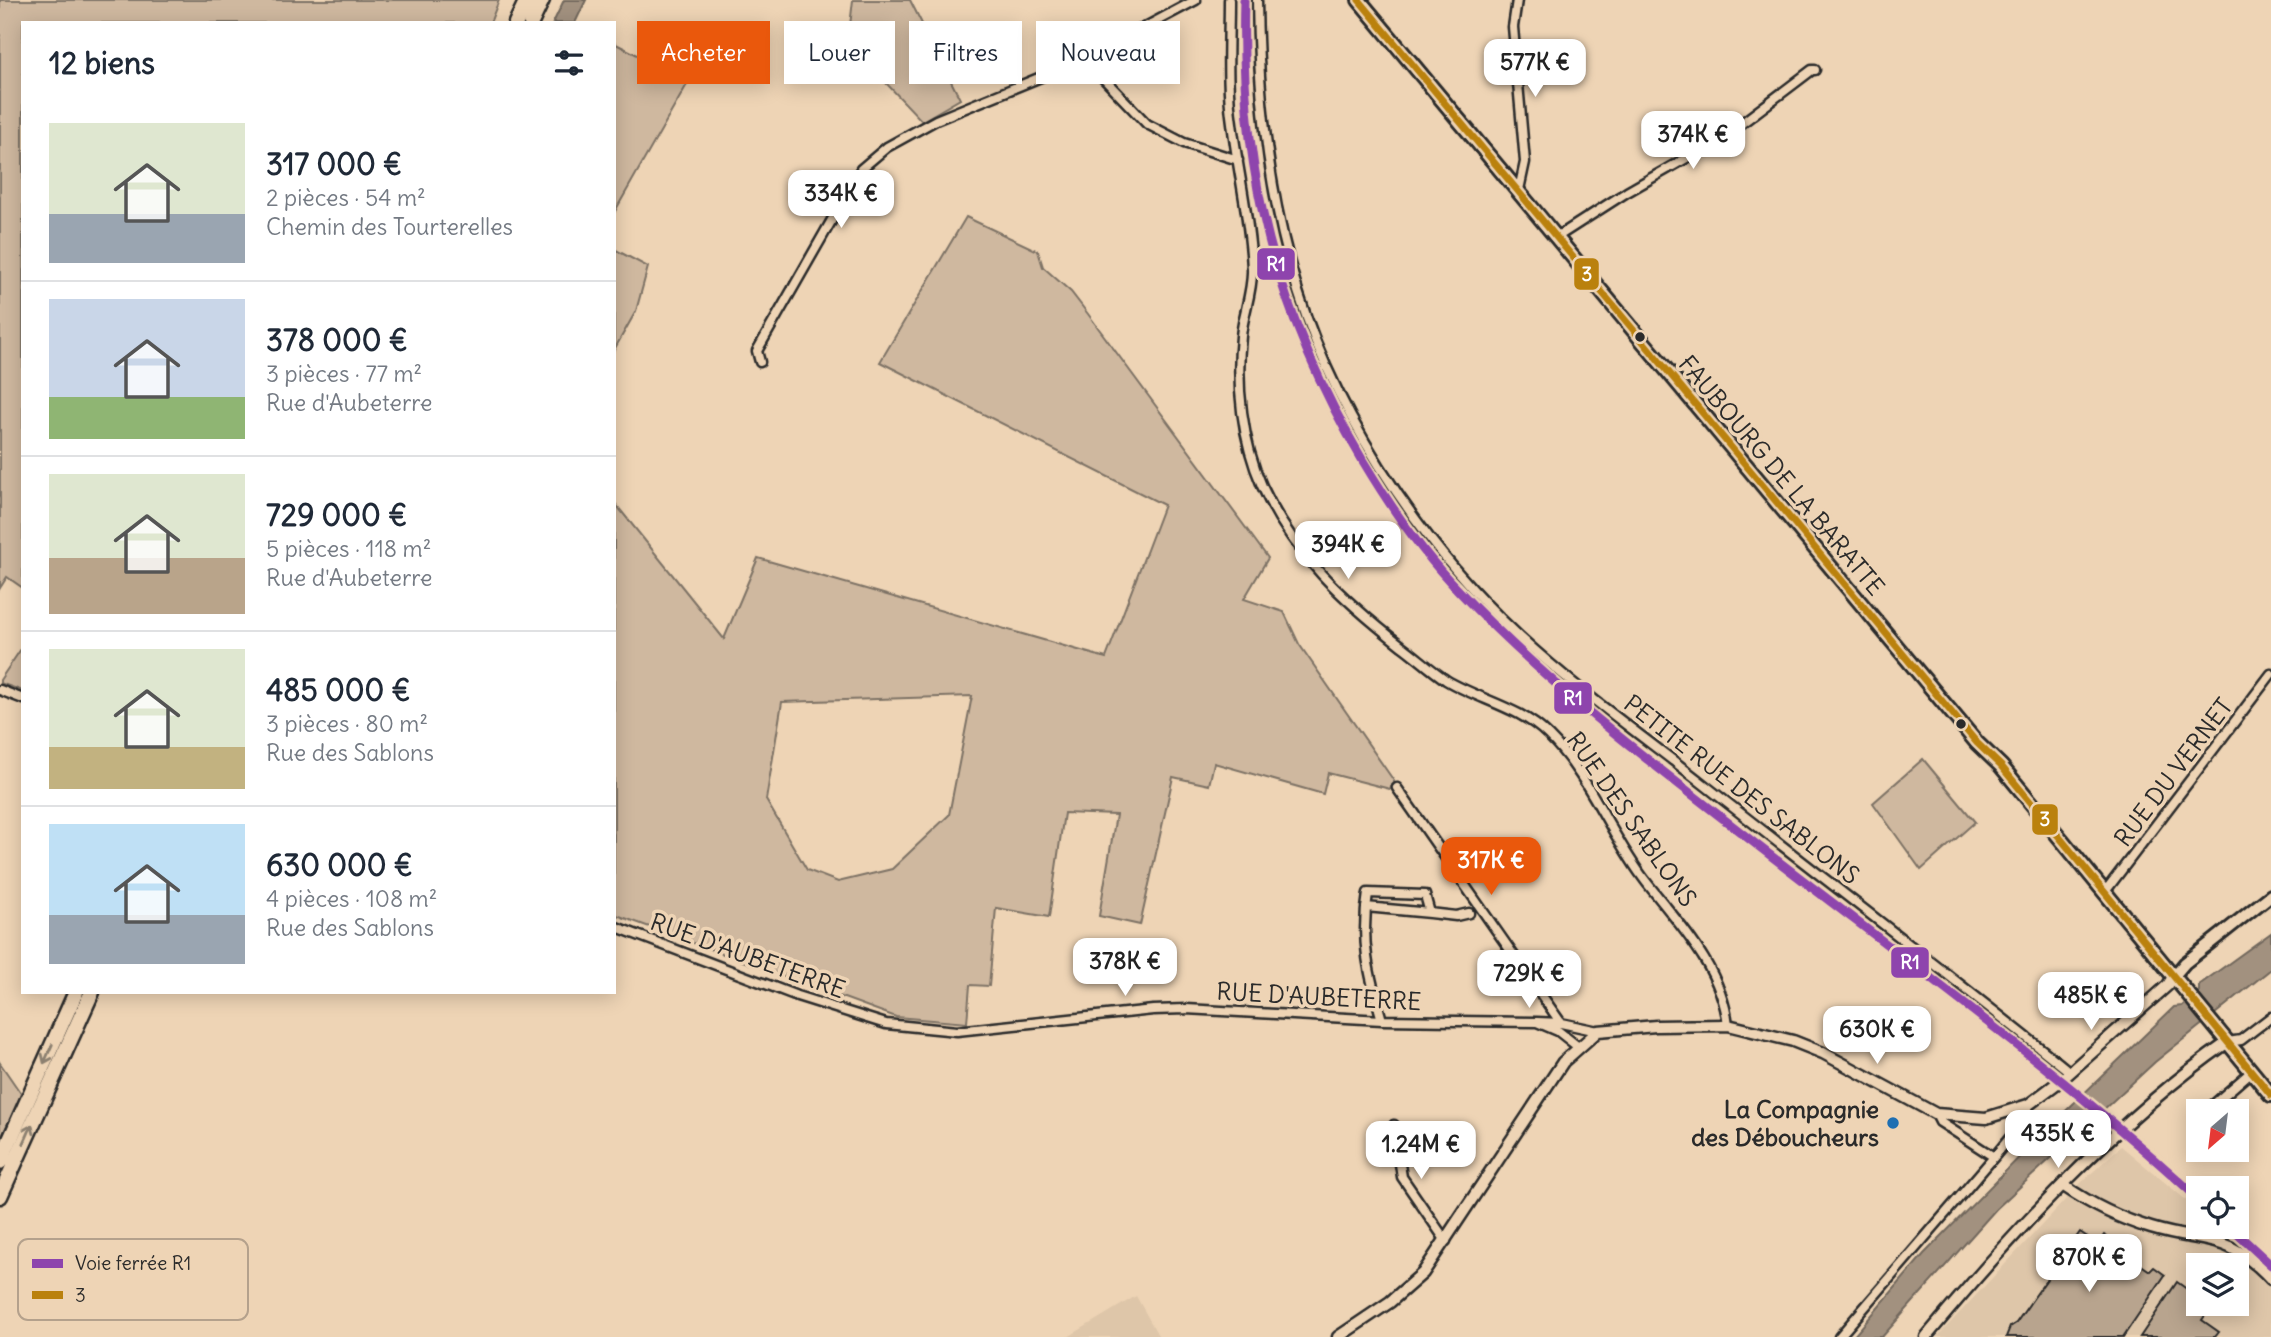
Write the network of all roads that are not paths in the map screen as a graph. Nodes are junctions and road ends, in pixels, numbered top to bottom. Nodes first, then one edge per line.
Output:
1 (527, 0) edge
2 (542, 0) edge
3 (1196, 0) edge
4 (1230, 0) edge
5 (1257, 0) edge
6 (1359, 0) edge
7 (1517, 0) edge
8 (517, 21) edge
9 (532, 21) edge
10 (1156, 21) edge
11 (1815, 70) dead end
12 (1036, 79) edge
13 (1109, 84) edge
14 (1238, 160) junction
15 (1519, 190) junction
16 (1556, 237) junction
17 (760, 362) dead end
18 (2271, 674) edge
19 (0, 690) edge
20 (21, 698) edge
21 (1397, 788) dead end
22 (2104, 893) junction
23 (2271, 895) edge
24 (1366, 907) junction
25 (1430, 913) junction
26 (1469, 914) dead end
27 (616, 927) edge
28 (2173, 976) junction
29 (75, 994) edge
30 (91, 994) edge
31 (2271, 1017) edge
32 (1382, 1020) junction
33 (1537, 1022) junction
34 (1561, 1023) junction
35 (1728, 1025) junction
36 (1598, 1031) junction
37 (2228, 1042) junction
38 (1577, 1046) junction
39 (2252, 1071) junction
40 (2070, 1072) junction
41 (2271, 1095) edge
42 (2220, 1099) edge
43 (2028, 1105) junction
44 (1936, 1114) junction
45 (1394, 1125) dead end
46 (1994, 1157) junction
47 (0, 1162) edge
48 (2064, 1186) junction
49 (0, 1196) edge
50 (1446, 1241) junction
51 (2271, 1279) edge
52 (1338, 1337) edge
53 (1839, 1337) edge
54 (1926, 1337) edge

1 - 8 highway
2 - 9 highway
3 - 10 street
4 - 14 street, RUE DES SABLONS
5 - 40 street, PETITE RUE DES SABLONS
6 - 15 main road, FAUBOURG DE LA BARATTE
7 - 15 street
11 - 16 street
12 - 17 street
13 - 14 street
14 - 35 street, RUE DES SABLONS
15 - 16 main road, FAUBOURG DE LA BARATTE
16 - 22 main road, FAUBOURG DE LA BARATTE
18 - 22 street, RUE DU VERNET
19 - 20 street
21 - 34 street
22 - 28 main road, FAUBOURG DE LA BARATTE
23 - 28 main road
24 - 25 street
24 - 25 street
24 - 32 street
25 - 26 street
27 - 32 street, RUE D'AUBETERRE
28 - 37 main road, FAUBOURG DE LA BARATTE
28 - 40 street
29 -> 47 highway
49 -> 30 highway
31 - 37 street
32 - 33 street, RUE D'AUBETERRE
33 - 34 street, RUE D'AUBETERRE
33 - 38 street, RUE D'AUBETERRE
34 - 36 street, RUE D'AUBETERRE
35 - 36 street
35 - 44 street
36 - 38 street
37 - 39 main road, FAUBOURG DE LA BARATTE
37 - 48 street
38 - 50 street
39 - 41 main road, FAUBOURG DE LA BARATTE
39 - 42 street
40 - 43 street
43 - 44 street
43 - 46 street
44 - 46 street
45 - 50 street
46 - 53 street
48 - 51 street
48 - 54 street
50 - 52 street

